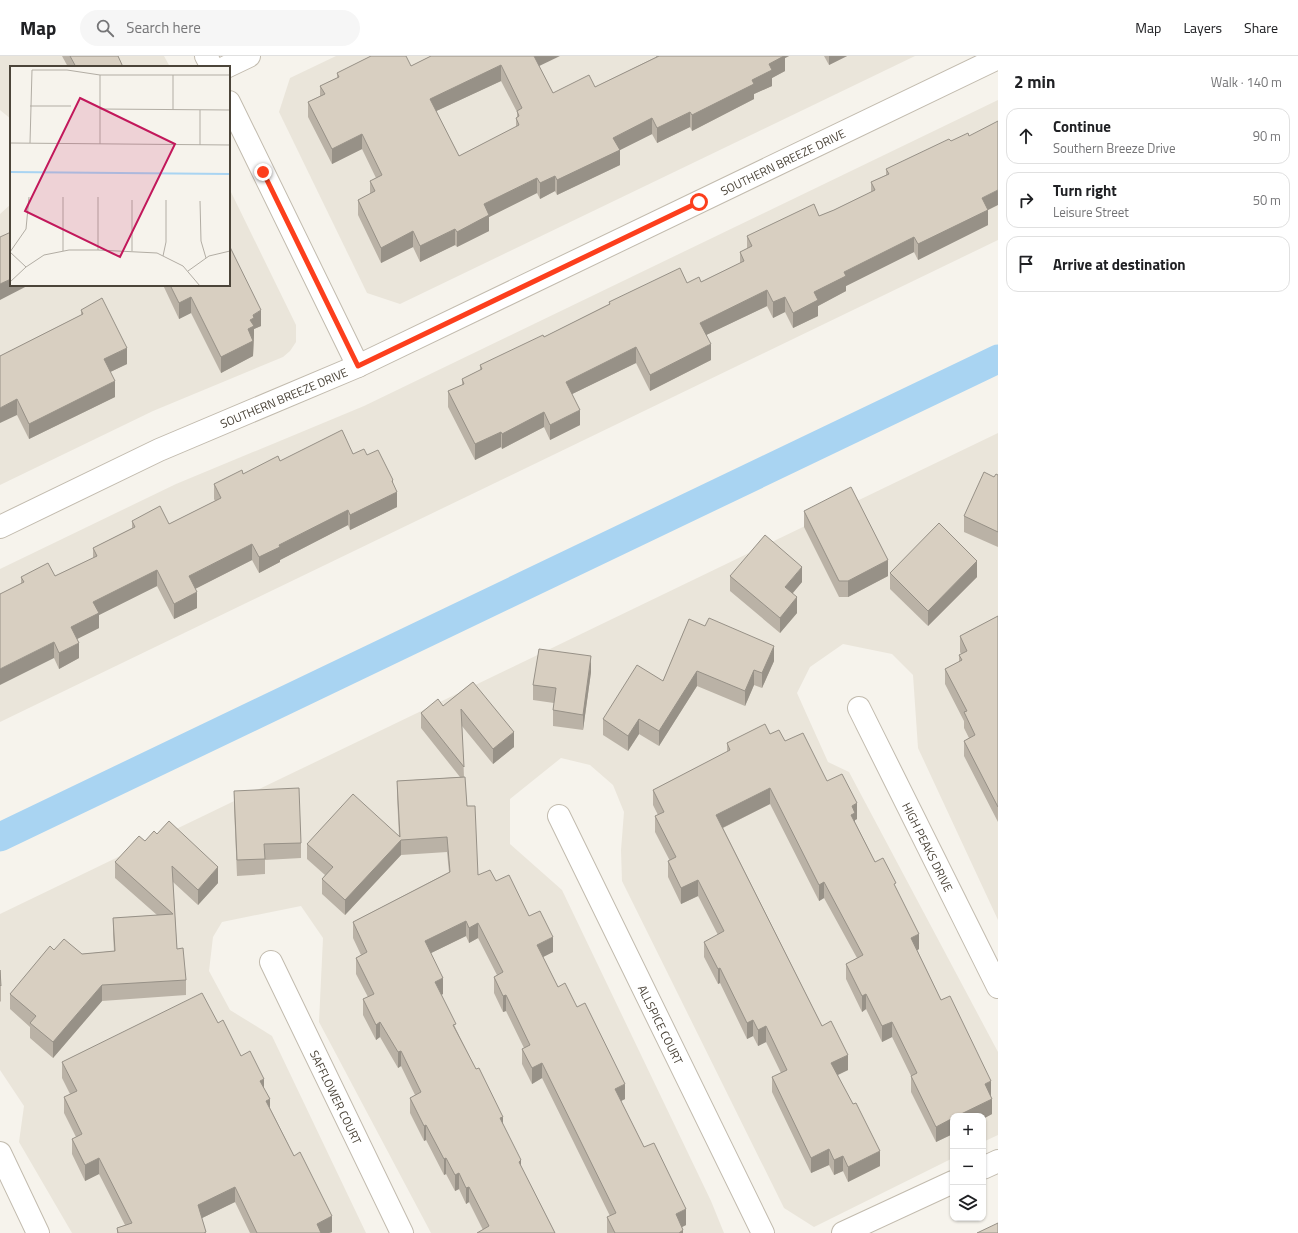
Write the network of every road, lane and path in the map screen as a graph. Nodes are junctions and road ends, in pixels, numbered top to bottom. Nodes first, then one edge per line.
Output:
1 (206, 56) edge
2 (249, 56) edge
3 (998, 58) edge
4 (211, 66) edge
5 (228, 66) edge
6 (230, 104) edge
7 (358, 366) junction
8 (0, 526) edge
9 (859, 708) dead end
10 (559, 816) dead end
11 (271, 962) dead end
12 (998, 986) edge
13 (0, 1153) edge
14 (998, 1161) edge
15 (986, 1167) edge
16 (950, 1183) edge
17 (38, 1233) edge
18 (402, 1233) edge
19 (763, 1233) edge
20 (843, 1233) edge

1 - 4 street
2 - 5 street
3 - 7 street, SOUTHERN BREEZE DRIVE
6 - 7 street
7 - 8 street, SOUTHERN BREEZE DRIVE
9 - 12 street, HIGH PEAKS DRIVE
10 - 19 street, ALLSPICE COURT
11 - 18 street, SAFFLOWER COURT
13 - 17 street
14 - 15 street
16 - 20 street

